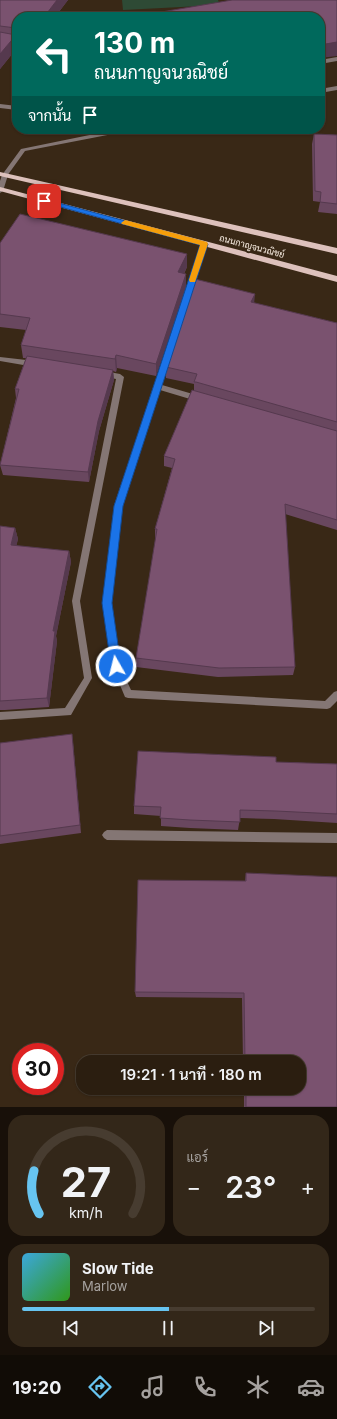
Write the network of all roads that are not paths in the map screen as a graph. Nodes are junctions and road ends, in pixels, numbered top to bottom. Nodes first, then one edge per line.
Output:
1 (337, 59) edge
2 (325, 61) edge
3 (337, 88) edge
4 (325, 90) edge
5 (0, 106) edge
6 (12, 107) edge
7 (103, 134) edge
8 (2, 174) edge
9 (0, 190) edge
10 (204, 244) junction
11 (337, 251) edge
12 (337, 280) edge
13 (0, 359) edge
14 (45, 366) edge
15 (98, 373) edge
16 (158, 387) junction
17 (210, 402) edge
18 (337, 695) edge
19 (0, 716) edge
20 (107, 835) dead end
21 (337, 838) edge

1 - 2 street
3 - 4 street
5 - 6 street
7 - 8 street
8 - 9 street
8 - 11 main road, ถนนกาญจนวณิชย์
9 - 10 main road, ถนนกาญจนวณิชย์
10 - 12 main road, ถนนกาญจนวณิชย์
10 - 16 street
13 - 14 street
15 - 19 street
16 - 17 street
16 - 18 street
20 - 21 street

